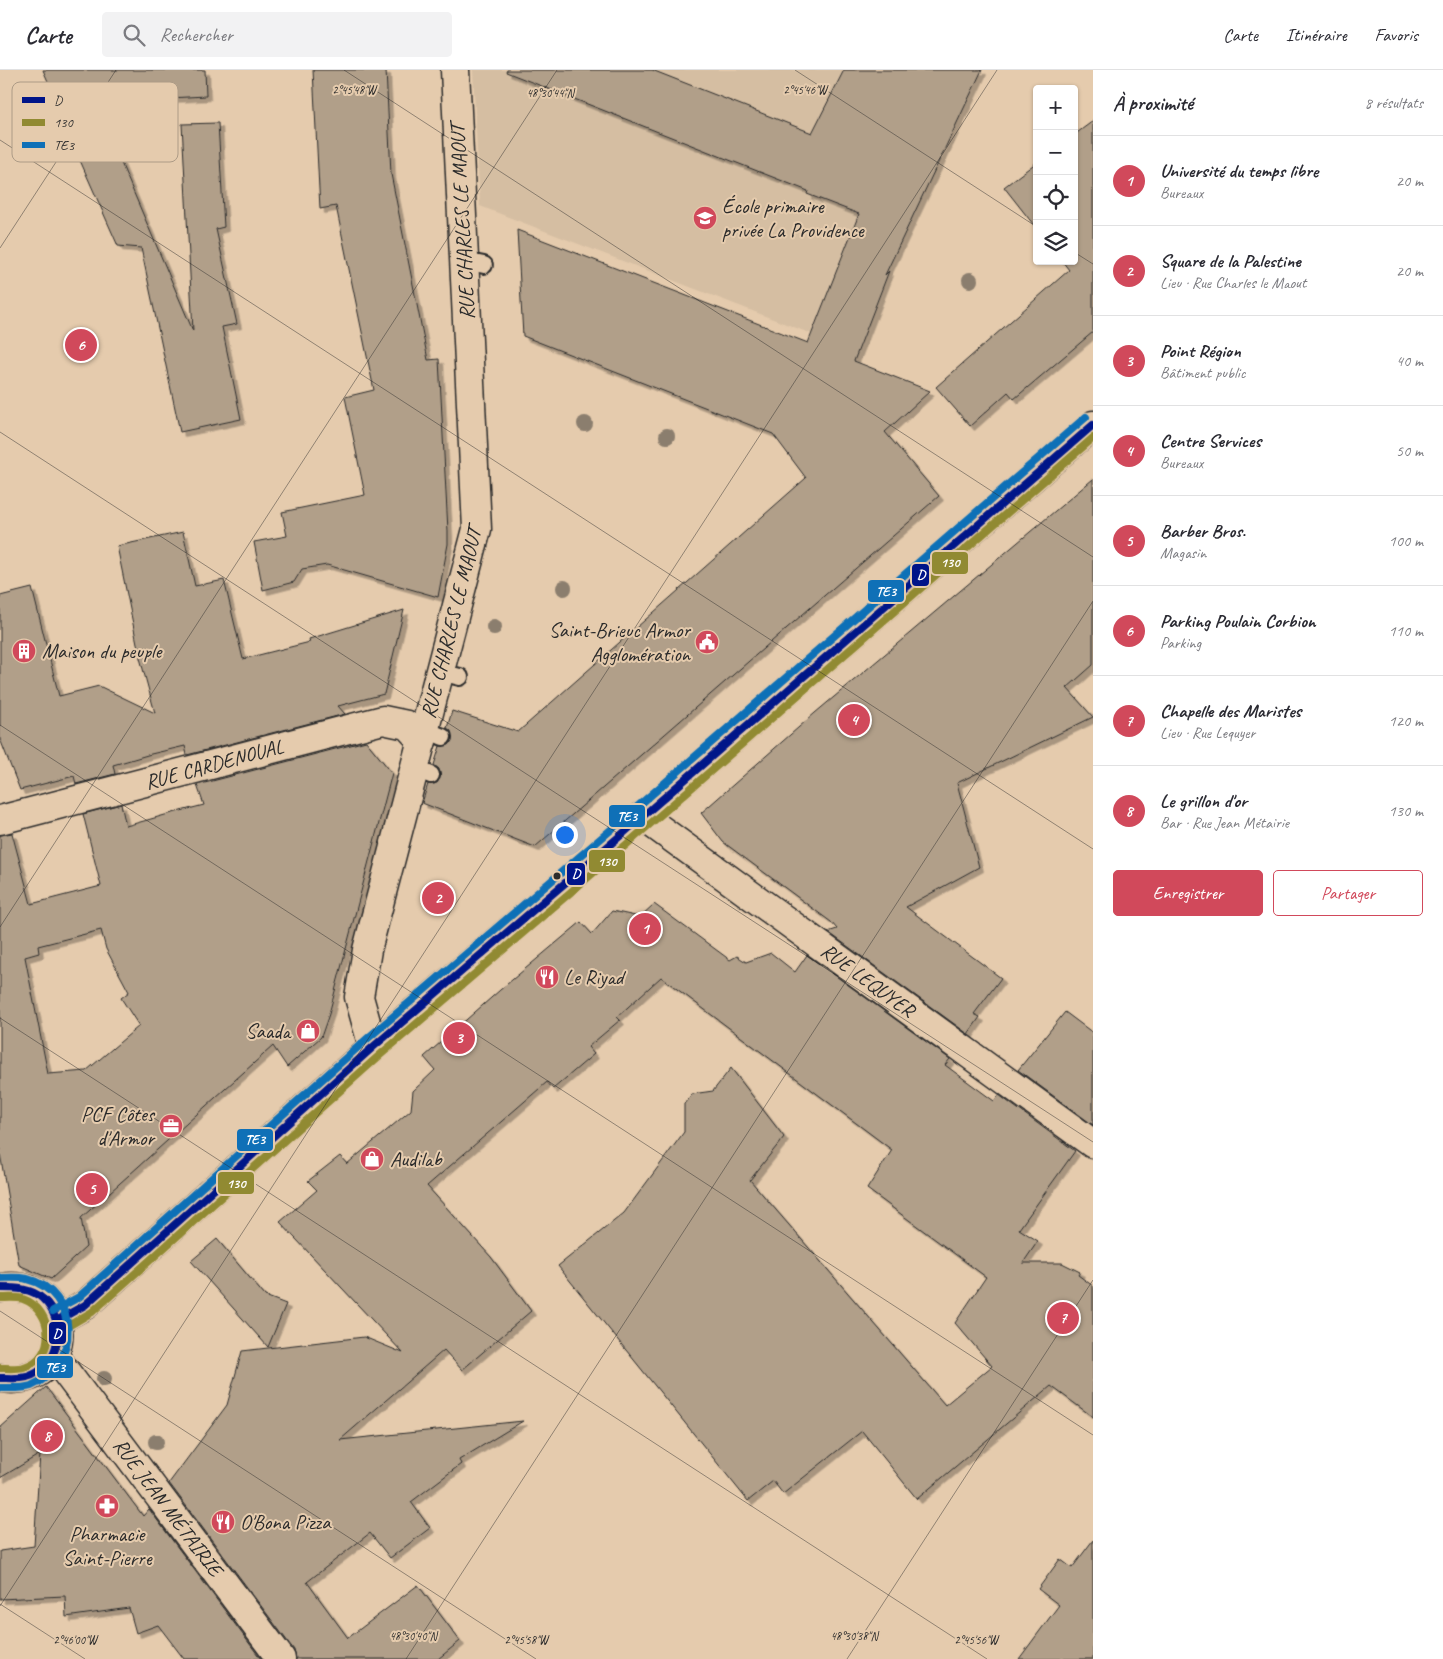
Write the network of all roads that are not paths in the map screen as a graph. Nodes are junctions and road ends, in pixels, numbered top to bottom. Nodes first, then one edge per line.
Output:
1 (455, 70) edge
2 (1093, 425) edge
3 (430, 736) junction
4 (642, 816) junction
5 (0, 820) edge
6 (373, 1047) junction
7 (1093, 1144) edge
8 (0, 1287) edge
9 (58, 1320) junction
10 (54, 1356) junction
11 (0, 1378) edge
12 (281, 1659) edge

1 - 3 street, RUE CHARLES LE MAOUT
2 - 4 street
3 - 5 street, RUE CARDENOUAL
3 - 6 street, RUE CHARLES LE MAOUT
4 - 6 street
4 - 7 street, RUE LEQUYER
6 - 9 street
8 - 9 street
9 - 10 street
10 - 11 street
10 - 12 street, RUE JEAN MÉTAIRIE

